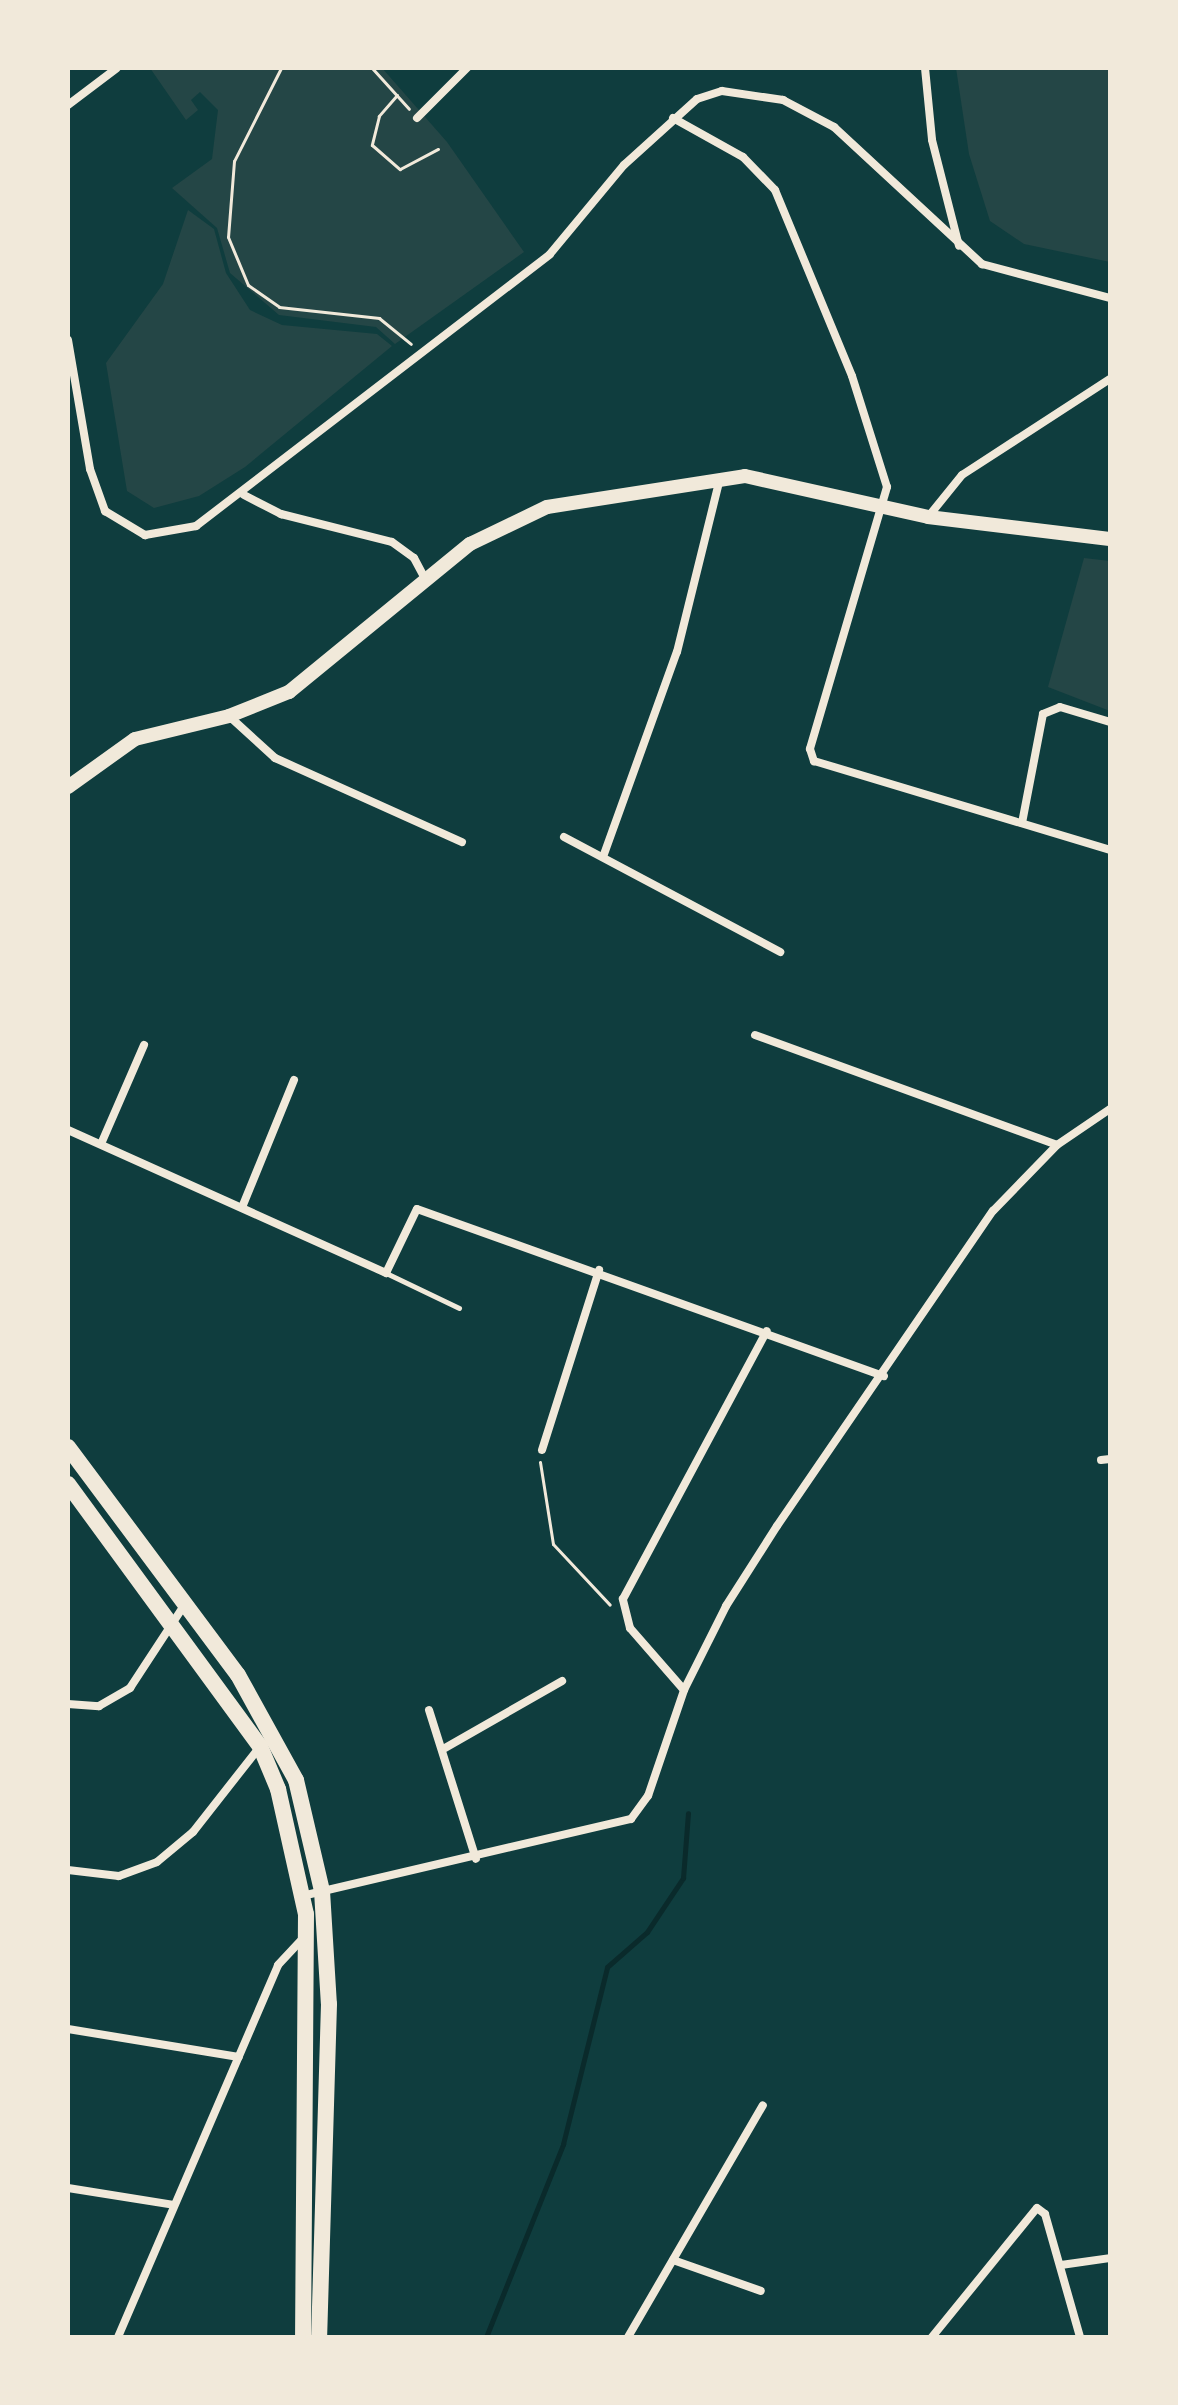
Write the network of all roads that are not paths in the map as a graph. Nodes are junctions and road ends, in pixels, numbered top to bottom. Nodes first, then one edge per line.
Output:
1 (117, 68) edge
2 (467, 68) edge
3 (925, 68) edge
4 (68, 105) edge
5 (417, 118) road end
6 (673, 118) junction
7 (960, 251) junction
8 (1110, 298) edge
9 (68, 340) edge
10 (1110, 379) edge
11 (720, 478) junction
12 (244, 495) junction
13 (883, 506) junction
14 (928, 517) junction
15 (1110, 539) edge
16 (426, 582) junction
17 (229, 716) junction
18 (1110, 722) edge
19 (68, 787) edge
20 (1022, 823) junction
21 (564, 837) dead end
22 (462, 842) dead end
23 (1110, 850) edge
24 (603, 857) junction
25 (780, 952) dead end
26 (755, 1035) dead end
27 (144, 1045) dead end
28 (294, 1080) dead end
29 (1110, 1109) edge
30 (68, 1130) edge
31 (101, 1144) junction
32 (1057, 1145) junction
33 (243, 1205) junction
34 (599, 1270) junction
35 (386, 1273) junction
36 (459, 1308) dead end
37 (767, 1331) junction
38 (884, 1376) junction
39 (68, 1447) edge
40 (542, 1450) road end
41 (68, 1484) edge
42 (186, 1604) junction
43 (173, 1623) junction
44 (562, 1681) dead end
45 (684, 1690) junction
46 (68, 1704) edge
47 (429, 1710) dead end
48 (273, 1734) junction
49 (260, 1746) junction
50 (445, 1748) junction
51 (476, 1859) junction
52 (68, 1870) edge
53 (322, 1891) junction
54 (302, 1896) junction
55 (301, 1945) junction
56 (324, 1951) junction
57 (68, 2029) edge
58 (239, 2057) junction
59 (763, 2105) dead end
60 (68, 2188) edge
61 (174, 2205) junction
62 (1110, 2258) edge
63 (673, 2260) junction
64 (1061, 2265) junction
65 (761, 2291) dead end
66 (118, 2337) edge
67 (303, 2337) edge
68 (319, 2337) edge
69 (628, 2337) edge
70 (932, 2337) edge
71 (1080, 2337) edge

1 - 4 street
2 - 5 street
3 - 7 street
6 - 7 street
6 - 12 street
6 - 13 street
7 - 8 street
9 - 12 street
10 - 14 street
11 - 13 main road
11 - 16 main road
11 - 24 street
12 - 16 street
13 - 14 main road
13 - 20 street
14 - 15 main road
16 - 17 main road
17 - 19 main road
17 - 22 street
18 - 20 street
20 - 23 street
21 - 24 street
24 - 25 street
26 - 32 street
27 - 31 street
28 - 33 street
29 - 32 street
30 - 31 street
31 - 33 street
32 - 38 street
33 - 35 street
34 - 35 street
34 - 37 street
34 - 40 street
35 - 36 lane
37 - 38 street
37 - 45 street
38 - 45 street
39 - 42 main road
41 - 43 main road
42 - 43 street
42 - 48 main road
43 - 46 street
43 - 49 main road
44 - 50 street
45 - 51 street
47 - 50 street
48 - 49 street
48 - 53 main road
49 - 52 street
49 - 54 main road
50 - 51 street
51 - 53 street
53 - 54 street
53 - 56 main road
54 - 55 main road
55 - 56 street
55 - 58 street
55 - 67 main road
56 - 68 main road
57 - 58 street
58 - 61 street
59 - 63 street
60 - 61 street
61 - 66 street
62 - 64 street
63 - 65 street
63 - 69 street
64 - 70 street
64 - 71 street

